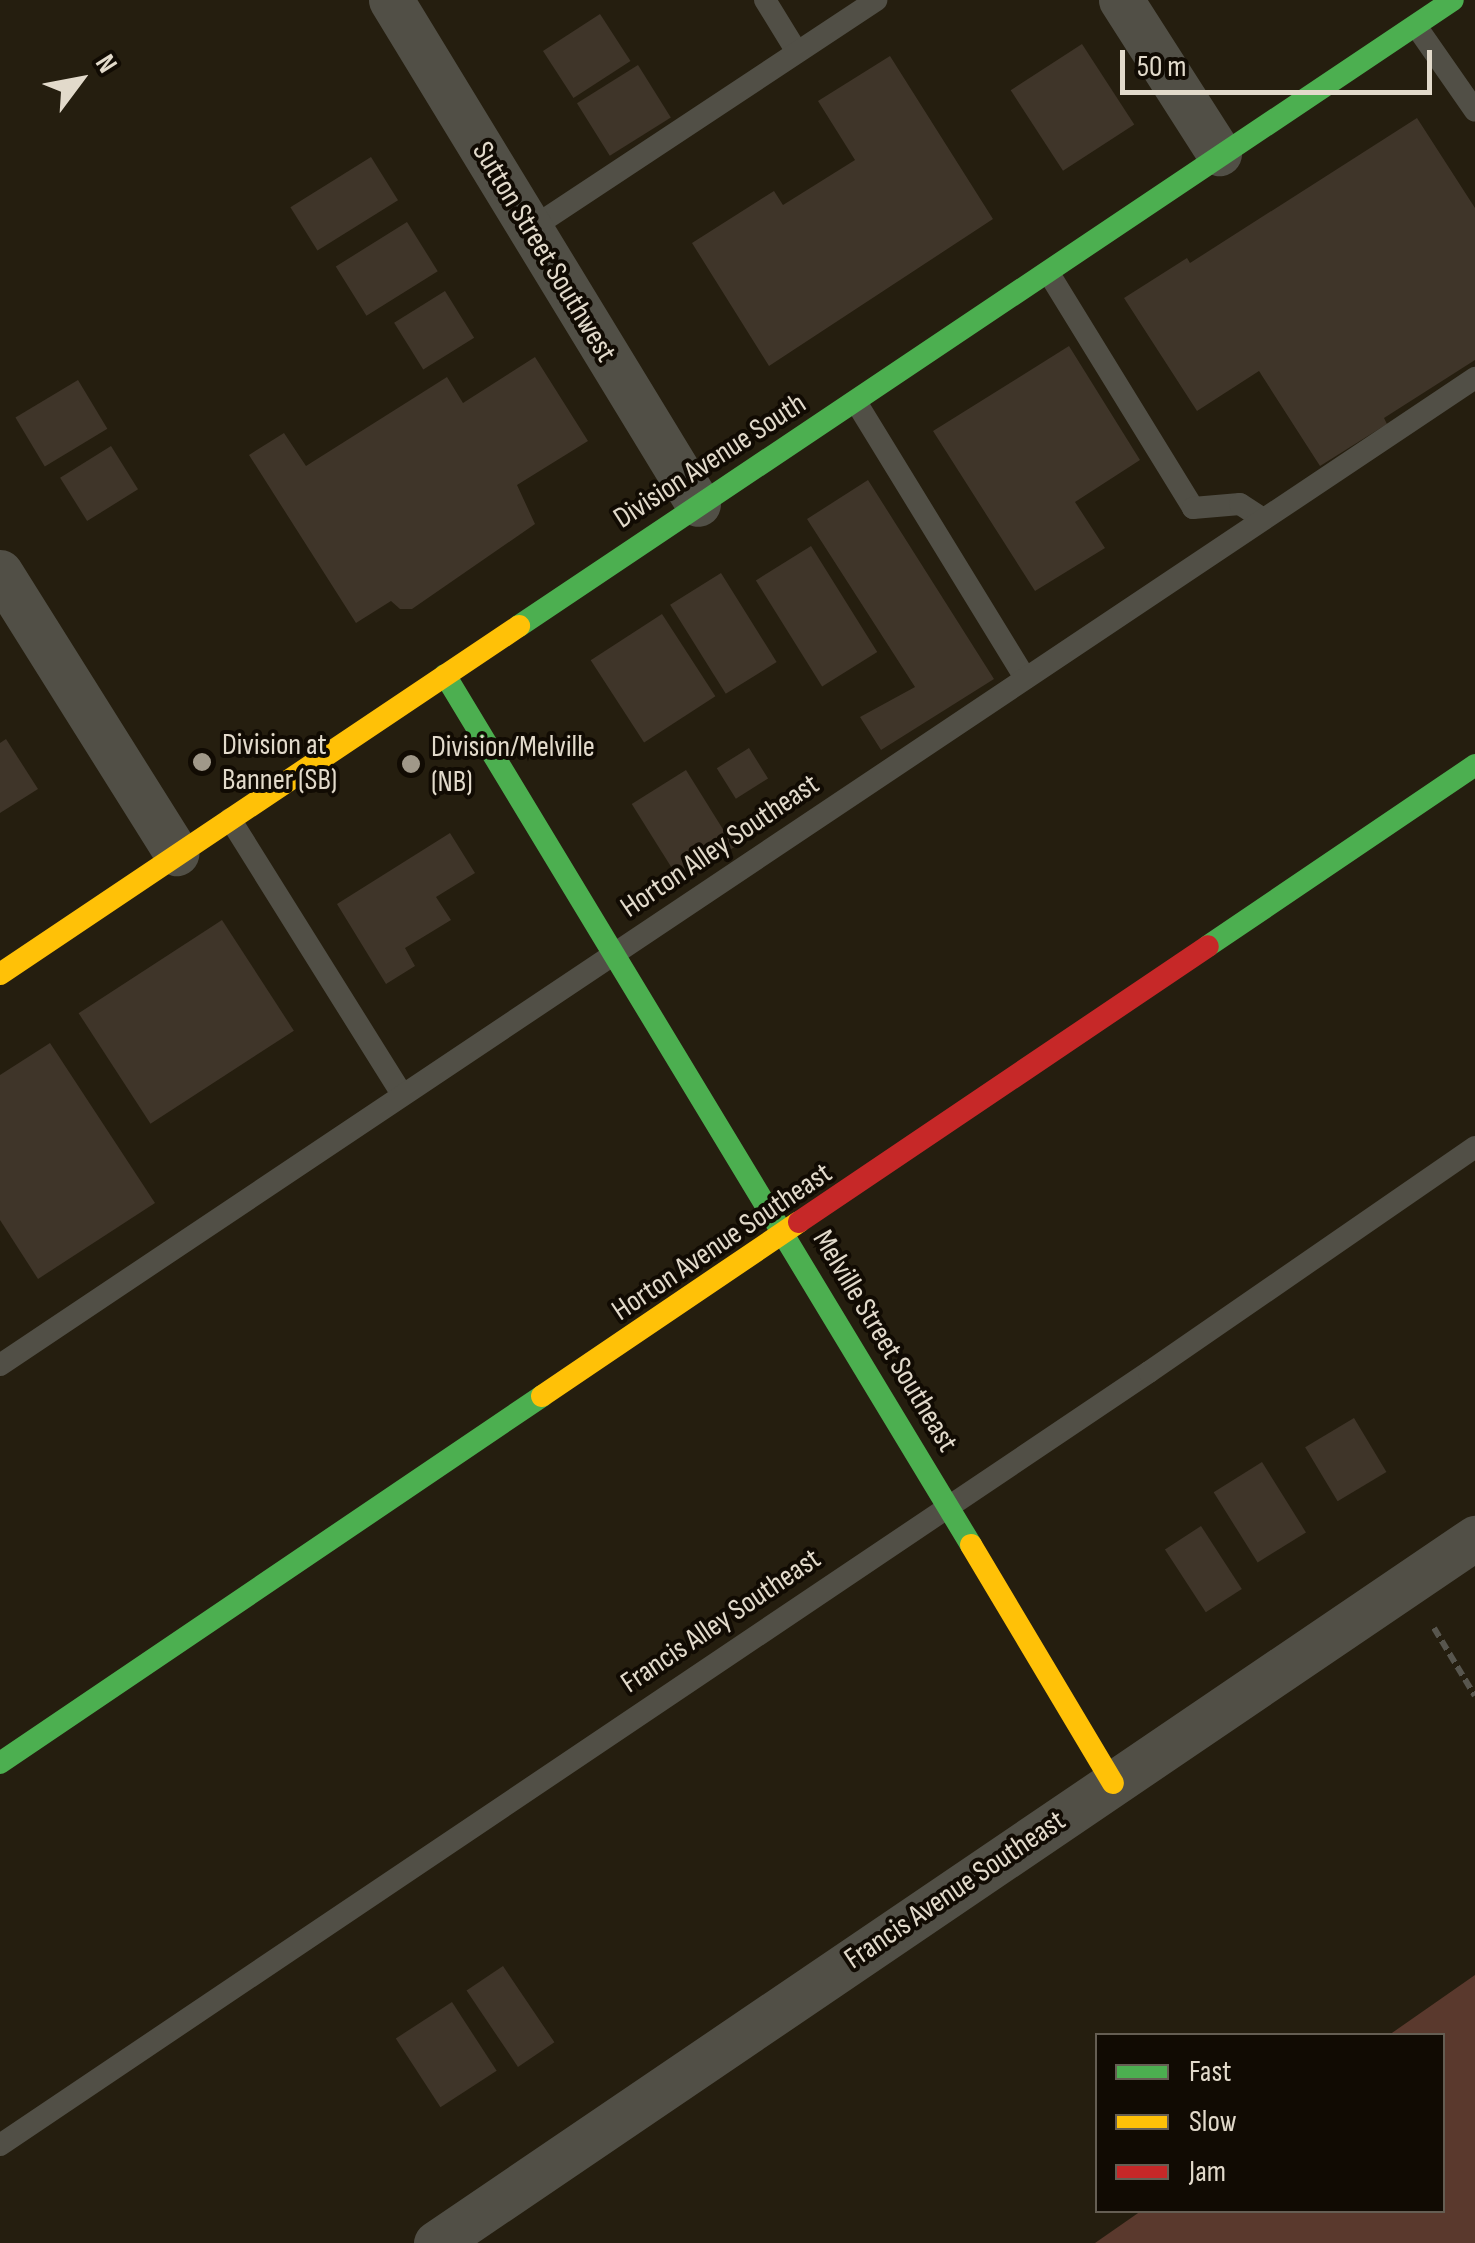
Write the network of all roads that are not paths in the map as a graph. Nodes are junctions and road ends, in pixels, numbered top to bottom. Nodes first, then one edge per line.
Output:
1 (391, 0) edge
2 (765, 0) edge
3 (876, 0) edge
4 (1121, 0) edge
5 (1453, 0) edge
6 (1416, 26) junction
7 (798, 52) junction
8 (1475, 112) edge
9 (1219, 152) junction
10 (532, 228) junction
11 (1048, 272) junction
12 (1475, 378) edge
13 (856, 402) junction
14 (698, 504) junction
15 (1263, 520) junction
16 (0, 572) edge
17 (444, 676) junction
18 (1025, 678) junction
19 (1475, 765) edge
20 (230, 819) junction
21 (176, 854) junction
22 (614, 952) junction
23 (0, 974) edge
24 (402, 1094) junction
25 (1475, 1147) edge
26 (787, 1235) junction
27 (0, 1365) edge
28 (948, 1506) junction
29 (1475, 1538) edge
30 (0, 1763) edge
31 (1113, 1783) junction
32 (0, 2144) edge
33 (436, 2243) edge

1 - 10 street, Sutton Street Southwest
2 - 7 lane
3 - 7 lane
4 - 9 street
5 - 6 street, Division Avenue South
6 - 8 lane
6 - 9 street, Division Avenue South
7 - 10 lane
9 - 11 street, Division Avenue South
10 - 14 street, Sutton Street Southwest
11 - 13 street, Division Avenue South
11 - 15 lane
12 - 15 lane, Horton Alley Southeast
13 - 14 street, Division Avenue South
13 - 18 lane
14 - 17 street, Division Avenue South
15 - 18 lane, Horton Alley Southeast
16 - 21 street
17 - 20 street, Division Avenue South
17 - 22 street, Melville Street Southeast
18 - 22 lane, Horton Alley Southeast
19 - 26 street, Horton Avenue Southeast
20 - 21 street, Division Avenue South
20 - 24 lane
21 - 23 street, Division Avenue South
22 - 24 lane, Horton Alley Southeast
22 - 26 street, Melville Street Southeast
24 - 27 lane, Horton Alley Southeast
25 - 28 lane, Francis Alley Southeast
26 - 28 street, Melville Street Southeast
26 - 30 street, Horton Avenue Southeast
28 - 31 street, Melville Street Southeast
28 - 32 lane, Francis Alley Southeast
29 - 31 street, Francis Avenue Southeast
31 - 33 street, Francis Avenue Southeast

